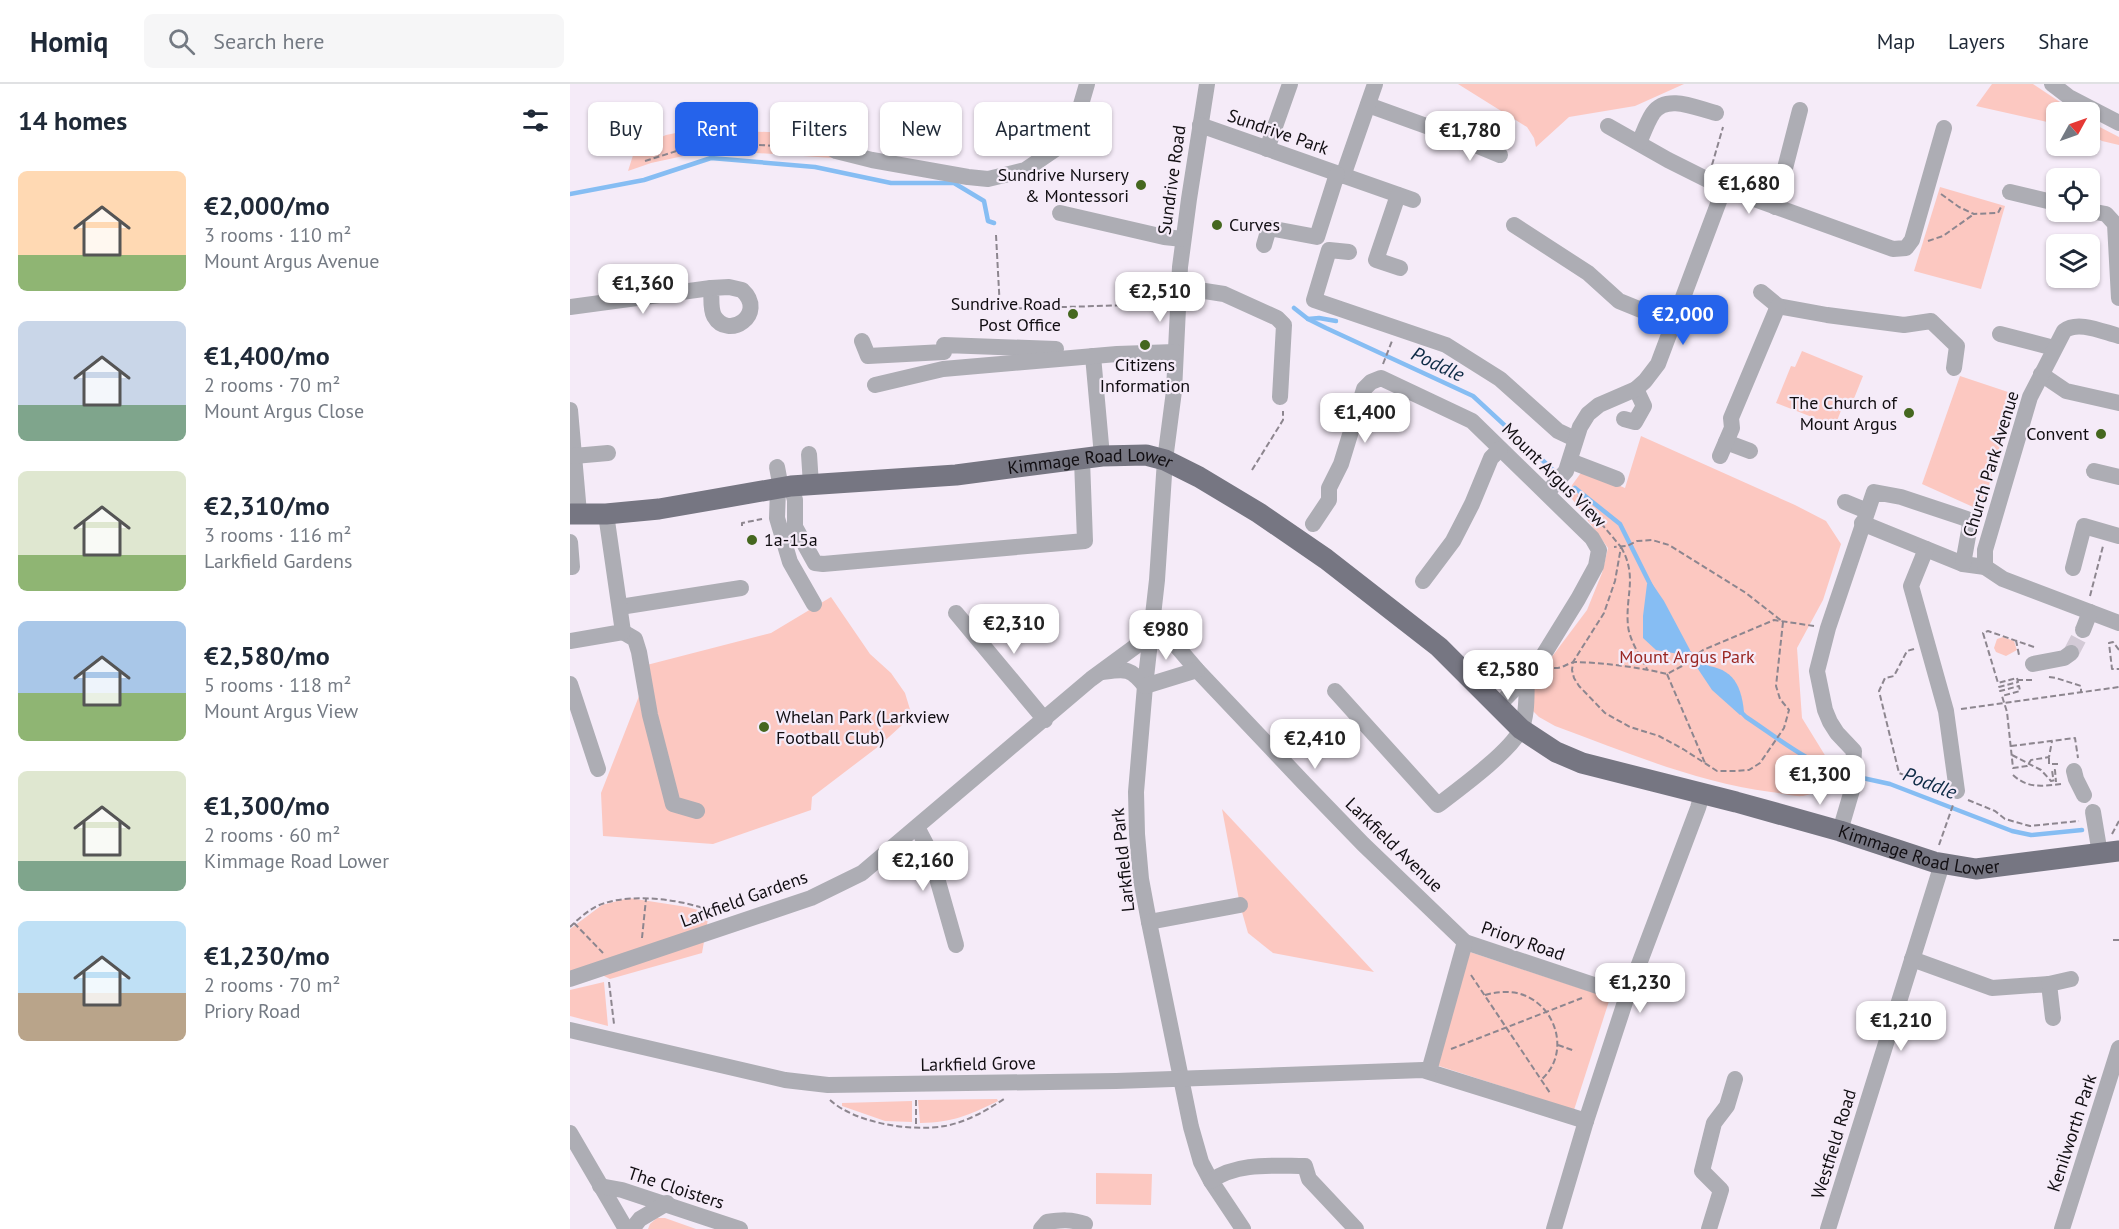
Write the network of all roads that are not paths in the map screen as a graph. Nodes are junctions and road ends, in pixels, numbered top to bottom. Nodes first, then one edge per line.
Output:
1 (1087, 84) edge
2 (1207, 84) edge
3 (1290, 84) edge
4 (1375, 84) edge
5 (2052, 84) edge
6 (1368, 105) junction
7 (1800, 110) dead end
8 (1716, 113) road end
9 (2119, 123) edge
10 (1200, 125) junction
11 (1608, 126) dead end
12 (1944, 128) dead end
13 (1639, 143) junction
14 (1267, 149) junction
15 (1500, 155) dead end
16 (860, 156) edge
17 (1340, 175) junction
18 (1724, 188) junction
19 (2010, 192) road end
20 (2046, 201) edge
21 (1775, 207) junction
22 (1060, 213) dead end
23 (2100, 213) edge
24 (1514, 225) dead end
25 (1183, 239) junction
26 (1264, 245) dead end
27 (1349, 252) dead end
28 (1400, 268) dead end
29 (1179, 287) junction
30 (711, 288) dead end
31 (1761, 292) dead end
32 (2119, 298) edge
33 (1778, 306) junction
34 (570, 307) edge
35 (1673, 324) junction
36 (2000, 334) dead end
37 (2119, 336) edge
38 (862, 341) dead end
39 (2054, 348) junction
40 (1056, 349) dead end
41 (1175, 352) junction
42 (1093, 356) junction
43 (1954, 368) dead end
44 (2041, 374) junction
45 (875, 385) dead end
46 (1636, 389) junction
47 (2119, 403) edge
48 (1282, 405) road end
49 (570, 410) edge
50 (1624, 419) dead end
51 (1575, 439) junction
52 (1500, 449) junction
53 (1750, 452) dead end
54 (608, 453) dead end
55 (809, 454) dead end
56 (574, 456) junction
57 (1092, 458) junction
58 (1166, 460) junction
59 (777, 467) dead end
60 (2094, 471) dead end
61 (2119, 477) edge
62 (1558, 479) junction
63 (1617, 479) dead end
64 (790, 487) junction
65 (1845, 502) dead end
66 (575, 514) edge
67 (606, 514) junction
68 (1865, 517) junction
69 (1313, 524) dead end
70 (2113, 534) edge
71 (570, 542) edge
72 (1926, 549) junction
73 (1963, 564) junction
74 (570, 567) edge
75 (1985, 567) junction
76 (2073, 568) dead end
77 (1423, 581) dead end
78 (741, 588) dead end
79 (814, 604) dead end
80 (620, 607) junction
81 (2088, 611) junction
82 (956, 613) dead end
83 (2119, 623) edge
84 (2083, 630) tunnel mouth
85 (623, 632) junction
86 (1151, 635) junction
87 (570, 641) edge
88 (2071, 653) tunnel mouth
89 (2036, 664) road end
90 (1462, 668) junction
91 (1197, 670) junction
92 (1101, 672) junction
93 (1527, 678) junction
94 (570, 684) edge
95 (1145, 686) junction
96 (1335, 692) dead end
97 (1498, 706) junction
98 (1045, 720) junction
99 (1521, 729) junction
100 (598, 770) dead end
101 (2073, 770) road end
102 (1702, 794) junction
103 (2084, 795) dead end
104 (1956, 796) road end
105 (697, 811) dead end
106 (2093, 812) dead end
107 (917, 827) junction
108 (1840, 831) junction
109 (2109, 852) edge
110 (1942, 864) junction
111 (1240, 905) dead end
112 (1149, 922) junction
113 (1465, 942) junction
114 (956, 945) dead end
115 (1912, 959) junction
116 (570, 979) edge
117 (2071, 979) dead end
118 (2049, 984) junction
119 (1628, 996) junction
120 (2053, 1018) dead end
121 (570, 1030) edge
122 (2119, 1048) edge
123 (1431, 1063) junction
124 (1182, 1079) junction
125 (1735, 1079) dead end
126 (1586, 1121) junction
127 (570, 1133) edge
128 (1211, 1181) junction
129 (600, 1186) junction
130 (667, 1203) junction
131 (1085, 1224) dead end
132 (626, 1229) edge
133 (632, 1229) edge
134 (740, 1229) edge
135 (1041, 1229) edge
136 (1244, 1229) edge
137 (1356, 1229) edge
138 (1554, 1229) edge
139 (1709, 1229) edge
140 (1828, 1229) edge
141 (2062, 1229) edge

1 - 16 street
2 - 10 street, Sundrive Road
3 - 14 street
4 - 6 street, Sundrive Park
5 - 9 street
6 - 15 street
6 - 17 street, Sundrive Park
7 - 21 street
8 - 13 street
10 - 14 street, Sundrive Park
10 - 25 street, Sundrive Road
11 - 13 street
12 - 21 street
13 - 18 street
14 - 17 street, Sundrive Park
17 - 26 street
17 - 28 street, Sundrive Park
18 - 21 street
18 - 35 street
19 - 20 street
22 - 25 street
23 - 32 street
24 - 35 street
25 - 29 street, Sundrive Road
27 - 51 street
29 - 41 street, Sundrive Road
29 - 48 street
30 - 34 street
31 - 33 street
33 - 43 street
33 - 53 street
35 - 46 street
36 - 39 street
37 - 39 street, Church Park Avenue
38 - 40 street
39 - 44 street, Church Park Avenue
41 - 42 street
41 - 58 street, Sundrive Road
42 - 45 street
42 - 57 street
44 - 47 street
44 - 75 street, Church Park Avenue
46 - 50 street
46 - 51 street
49 - 56 street
51 - 62 street
52 - 62 street, Mount Argus View
52 - 69 street, Mount Argus View
52 - 77 street
54 - 56 street
55 - 64 street
56 - 66 street
57 - 58 main road, Kimmage Road Lower
57 - 64 main road, Kimmage Road Lower
57 - 64 street
58 - 86 street
58 - 90 main road, Kimmage Road Lower
59 - 64 street
60 - 61 street
62 - 63 street
62 - 93 street, Mount Argus View
64 - 67 main road, Kimmage Road Lower
64 - 79 street
65 - 68 street
66 - 67 main road, Kimmage Road Lower
67 - 80 street
68 - 72 street
68 - 73 street
68 - 108 street
70 - 76 street
71 - 74 street
72 - 73 street
72 - 104 street
73 - 75 street
75 - 81 street
78 - 80 street
80 - 85 street
81 - 83 street
81 - 84 street
82 - 98 street
85 - 87 street
85 - 105 street
86 - 91 street, Larkfield Avenue
86 - 92 street, Larkfield Gardens
86 - 95 street, Larkfield Park
88 - 89 street
90 - 93 street
90 - 97 main road, Kimmage Road Lower
91 - 95 street
91 - 113 street, Larkfield Avenue
92 - 95 street
92 - 98 street, Larkfield Gardens
93 - 97 street, Mount Argus View
93 - 99 street
94 - 100 street
95 - 112 street, Larkfield Park
96 - 99 street
97 - 99 main road, Kimmage Road Lower
98 - 107 street, Larkfield Gardens
99 - 102 main road, Kimmage Road Lower
101 - 103 street
102 - 108 main road, Kimmage Road Lower
102 - 119 street
106 - 109 street
107 - 114 street
107 - 116 street, Larkfield Gardens
108 - 110 main road, Kimmage Road Lower
109 - 110 main road, Kimmage Road Lower
110 - 115 street, Westfield Road
111 - 112 street
112 - 124 street, Larkfield Park
113 - 119 street, Priory Road
113 - 123 street, Priory Road
115 - 118 street
115 - 140 street, Westfield Road
117 - 118 street
118 - 120 street
119 - 126 street
121 - 124 street, Larkfield Grove
122 - 141 street, Kenilworth Park
123 - 124 street, Larkfield Grove
123 - 126 street
124 - 128 street, Larkfield Park
125 - 139 street
126 - 138 street
127 - 129 street, The Cloisters
128 - 136 street, Larkfield Park
128 - 137 street
129 - 130 street, The Cloisters
129 - 132 street, The Cloisters
130 - 133 street
130 - 134 street, The Cloisters
131 - 135 street

